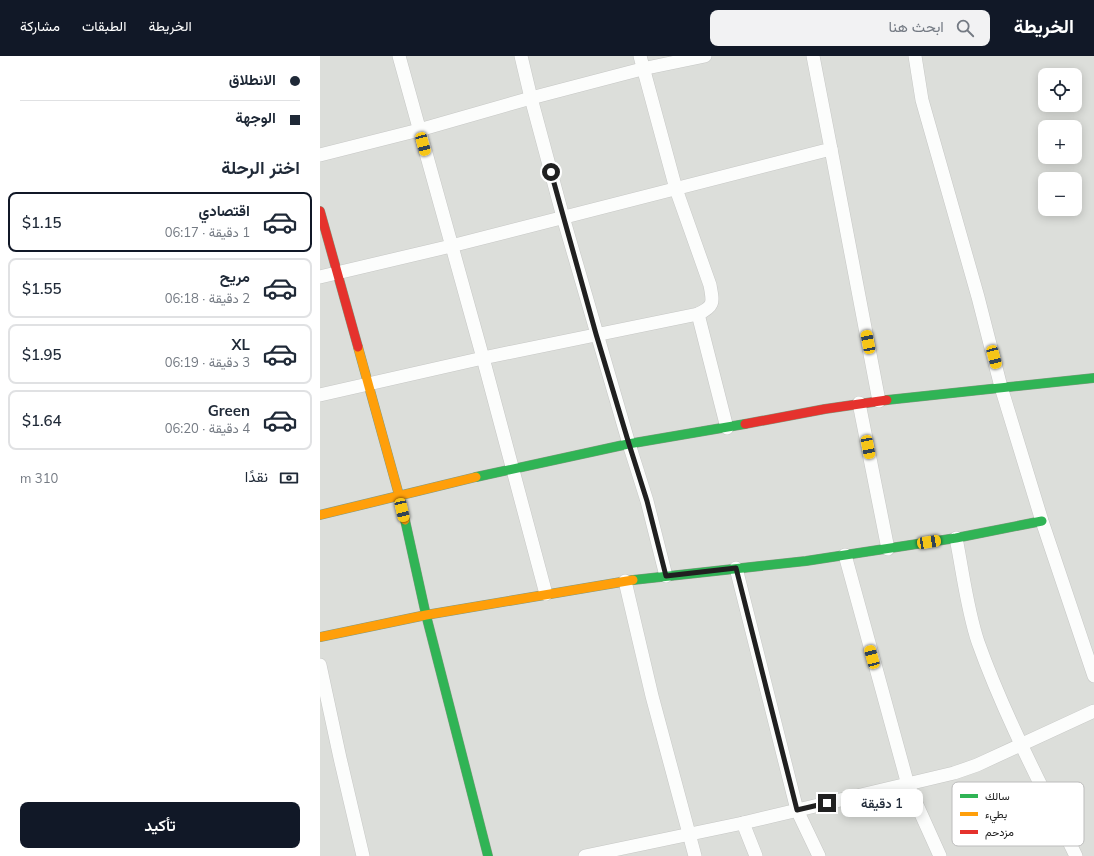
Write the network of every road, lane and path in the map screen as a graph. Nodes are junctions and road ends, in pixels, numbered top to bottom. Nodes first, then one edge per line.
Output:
1 (399, 56) edge
2 (521, 56) edge
3 (704, 56) edge
4 (813, 56) edge
5 (915, 56) edge
6 (641, 62) edge
7 (531, 98) junction
8 (419, 130) junction
9 (831, 149) junction
10 (320, 155) edge
11 (676, 189) junction
12 (320, 212) edge
13 (563, 217) junction
14 (452, 246) junction
15 (337, 273) junction
16 (320, 277) edge
17 (698, 314) junction
18 (596, 334) junction
19 (482, 358) junction
20 (1094, 378) edge
21 (368, 383) junction
22 (1002, 387) junction
23 (320, 394) edge
24 (879, 401) junction
25 (859, 404) junction
26 (727, 428) junction
27 (629, 444) junction
28 (512, 468) junction
29 (399, 495) junction
30 (320, 515) edge
31 (1042, 521) junction
32 (956, 538) junction
33 (888, 549) junction
34 (845, 555) junction
35 (736, 568) junction
36 (666, 576) junction
37 (625, 581) junction
38 (546, 594) junction
39 (426, 615) junction
40 (320, 637) edge
41 (320, 665) edge
42 (1094, 676) edge
43 (1094, 711) edge
44 (1022, 745) junction
45 (1040, 782) edge
46 (908, 785) junction
47 (797, 810) junction
48 (743, 823) junction
49 (690, 835) junction
50 (1071, 846) edge
51 (363, 856) edge
52 (488, 856) edge
53 (585, 856) edge
54 (695, 856) edge
55 (756, 856) edge
56 (819, 856) edge
57 (940, 856) edge
58 (1076, 856) edge

1 - 8 street
2 - 7 street
3 - 6 street
4 - 9 street
5 - 22 street
6 - 7 street
6 - 11 street
7 - 8 street
7 - 13 street
8 - 10 street
8 - 14 street
9 - 11 street
9 - 24 street
11 - 13 street
11 - 17 street
12 - 15 street
13 - 14 street
13 - 18 street
14 - 15 street
14 - 19 street
15 - 16 street
15 - 21 street
17 - 18 street
17 - 26 street
18 - 19 street
18 - 27 street
19 - 21 street
19 - 28 street
20 - 22 street
21 - 23 street
21 - 29 street
22 - 24 street
22 - 31 street
24 - 25 street
25 - 26 street
25 - 33 street
26 - 27 street
27 - 28 street
27 - 36 street
28 - 29 street
28 - 38 street
29 - 30 street
29 - 39 street
31 - 32 street
31 - 42 street
32 - 33 street
32 - 44 street
33 - 34 street
34 - 35 street
34 - 46 street
35 - 36 street
35 - 47 street
36 - 37 street
37 - 38 street
37 - 49 street
38 - 39 street
39 - 40 street
39 - 52 street
41 - 51 street
43 - 44 street
44 - 45 street
44 - 46 street
46 - 47 street
46 - 57 street
47 - 48 street
47 - 56 street
48 - 49 street
48 - 55 street
49 - 53 street
49 - 54 street
50 - 58 street

